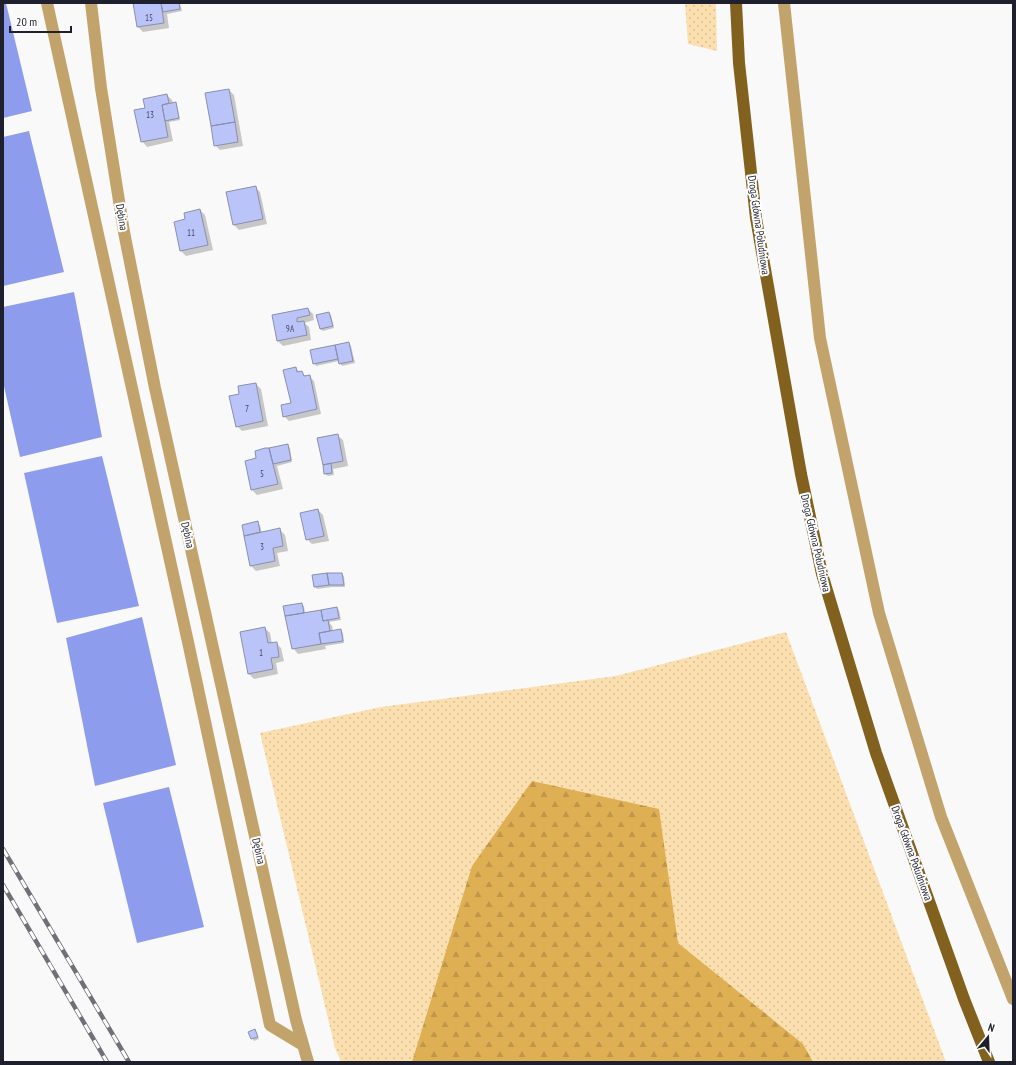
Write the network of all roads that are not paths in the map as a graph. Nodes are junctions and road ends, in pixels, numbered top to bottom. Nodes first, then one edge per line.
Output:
1 (47, 3) edge
2 (91, 3) edge
3 (736, 3) edge
4 (784, 3) edge
5 (1013, 999) edge
6 (303, 1045) junction
7 (308, 1062) edge
8 (989, 1062) edge

1 - 6 street
2 - 6 street, Dębina
3 - 8 main road, Droga Główna Południowa
4 - 5 street
6 - 7 street, Dębina

